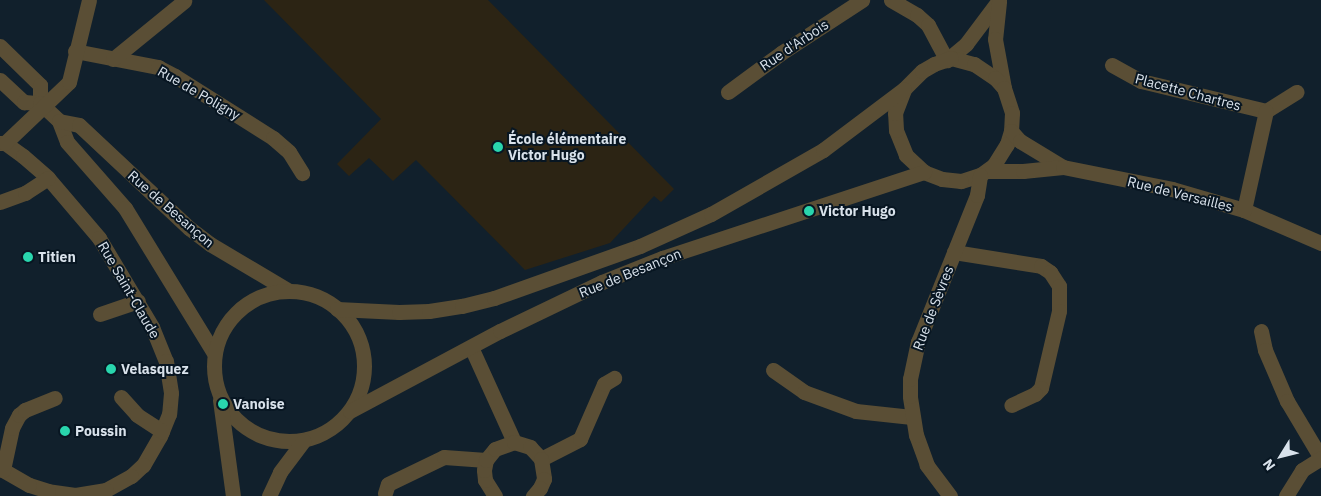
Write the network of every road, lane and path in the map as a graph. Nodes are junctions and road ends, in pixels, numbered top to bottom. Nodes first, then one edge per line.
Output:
1 (89, 0) edge
2 (862, 0) edge
3 (891, 0) edge
4 (999, 0) edge
5 (184, 1) edge
6 (0, 46) edge
7 (75, 51) junction
8 (113, 59) junction
9 (947, 60) junction
10 (1112, 66) dead end
11 (0, 80) edge
12 (1004, 88) junction
13 (904, 89) junction
14 (728, 92) dead end
15 (1296, 92) dead end
16 (42, 105) junction
17 (1266, 111) junction
18 (59, 121) junction
19 (1011, 131) junction
20 (2, 143) edge
21 (1063, 167) junction
22 (924, 172) junction
23 (302, 173) dead end
24 (983, 173) junction
25 (48, 178) junction
26 (0, 202) edge
27 (1244, 210) junction
28 (1321, 243) edge
29 (954, 252) junction
30 (289, 291) junction
31 (138, 301) junction
32 (337, 309) junction
33 (100, 314) dead end
34 (1261, 331) dead end
35 (471, 347) junction
36 (214, 353) junction
37 (773, 370) dead end
38 (614, 378) dead end
39 (220, 396) junction
40 (120, 397) dead end
41 (55, 398) dead end
42 (1012, 404) dead end
43 (350, 411) junction
44 (912, 417) junction
45 (162, 431) junction
46 (303, 441) junction
47 (514, 442) junction
48 (1321, 458) edge
49 (541, 459) junction
50 (486, 460) junction
51 (385, 493) dead end
52 (233, 496) edge
53 (268, 496) edge
54 (495, 496) edge
55 (533, 496) edge
56 (950, 496) edge
57 (1286, 496) edge

1 - 7 street, Rue Saint-Claude
2 - 14 street, Rue d'Arbois
3 - 9 street
4 - 9 street
4 - 12 street
5 - 8 street
6 - 16 street
7 - 8 street, Rue de Poligny
7 - 16 street, Rue Saint-Claude
8 - 23 street, Rue de Poligny
9 - 12 street
9 - 13 street
10 - 17 street, Placette Chartres
11 - 16 street, Rue de Besançon
12 - 19 street
13 - 22 street
13 - 32 street, Rue de Besançon
15 - 17 street
16 - 18 street, Rue de Besançon
16 - 20 street, Rue Saint-Claude
17 - 27 street
18 - 30 street, Rue de Besançon
18 - 36 street, Rue de Besançon
19 - 21 street, Rue de Versailles
19 - 24 street
20 - 25 street, Rue Saint-Claude
21 - 24 street, Rue de Versailles
21 - 27 street, Rue de Versailles
22 - 24 street
22 - 35 street, Rue de Besançon
24 - 29 street, Rue de Sèvres
25 - 26 street
25 - 31 street, Rue Saint-Claude
27 - 28 street, Rue de Versailles
29 - 42 street
29 - 44 street, Rue de Sèvres
30 - 32 street
30 - 36 street
31 - 33 street
31 - 45 street, Rue Saint-Claude
32 - 43 street
34 - 48 street
35 - 43 street, Rue de Besançon
35 - 47 street
36 - 39 street
37 - 44 street
38 - 49 street
39 - 46 street
39 - 52 street
40 - 45 street
41 - 45 street, Rue Saint-Claude
43 - 46 street
44 - 56 street, Rue de Sèvres
46 - 53 street
47 - 49 street
47 - 50 street
48 - 57 street
49 - 55 street
50 - 51 street
50 - 54 street

